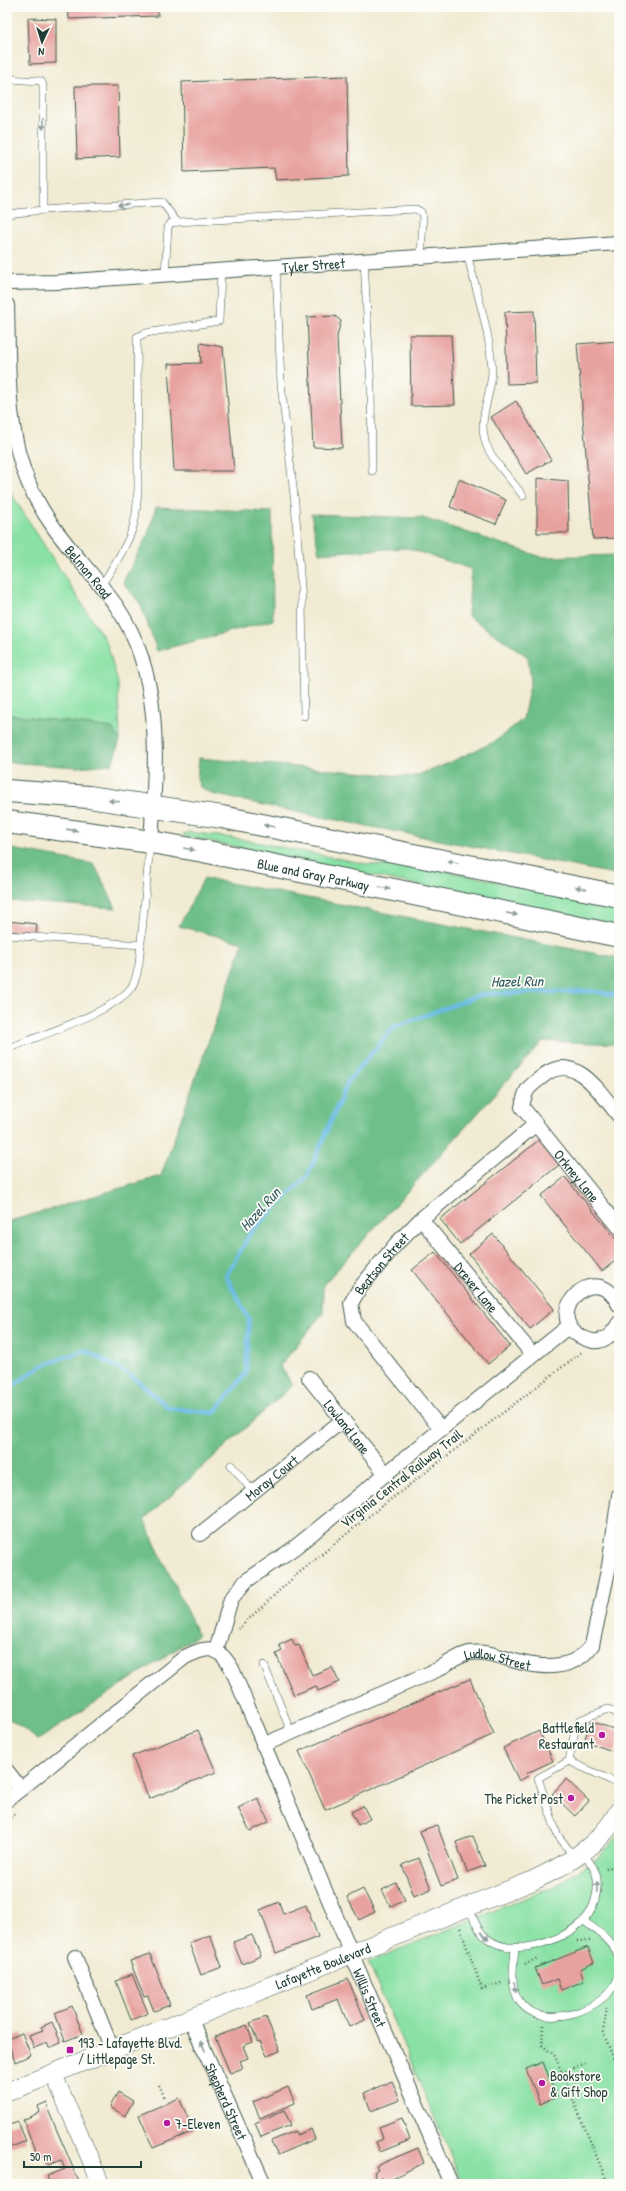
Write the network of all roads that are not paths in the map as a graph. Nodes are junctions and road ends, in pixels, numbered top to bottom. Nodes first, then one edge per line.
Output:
1 (7, 79) edge
2 (43, 210) junction
3 (7, 214) edge
4 (177, 222) junction
5 (619, 243) edge
6 (467, 253) junction
7 (421, 256) junction
8 (364, 260) junction
9 (276, 266) junction
10 (221, 270) junction
11 (165, 274) junction
12 (7, 283) edge
13 (7, 305) edge
14 (372, 471) dead end
15 (523, 496) dead end
16 (101, 586) junction
17 (304, 716) dead end
18 (7, 791) edge
19 (153, 806) junction
20 (7, 822) edge
21 (151, 842) junction
22 (619, 896) edge
23 (7, 935) edge
24 (619, 936) edge
25 (141, 945) junction
26 (7, 1049) edge
27 (619, 1116) edge
28 (536, 1124) junction
29 (421, 1219) junction
30 (619, 1227) edge
31 (617, 1297) edge
32 (569, 1326) junction
33 (617, 1334) edge
34 (533, 1355) junction
35 (310, 1378) dead end
36 (343, 1420) junction
37 (442, 1429) junction
38 (231, 1465) dead end
39 (386, 1474) junction
40 (253, 1492) junction
41 (619, 1496) edge
42 (200, 1534) dead end
43 (216, 1650) junction
44 (264, 1665) dead end
45 (619, 1714) edge
46 (291, 1732) junction
47 (263, 1745) junction
48 (569, 1761) junction
49 (7, 1771) edge
50 (619, 1784) edge
51 (21, 1789) junction
52 (7, 1800) edge
53 (619, 1811) edge
54 (579, 1856) junction
55 (468, 1907) junction
56 (584, 1922) junction
57 (515, 1948) junction
58 (351, 1953) junction
59 (75, 1957) dead end
60 (619, 1960) edge
61 (619, 1974) edge
62 (190, 2018) junction
63 (112, 2048) junction
64 (53, 2073) junction
65 (7, 2092) edge
66 (101, 2184) edge
67 (264, 2184) edge
68 (451, 2184) edge

1 -> 2 lane
2 - 3 lane
4 -> 2 lane
4 - 7 lane
4 - 11 lane
5 - 6 street, Tyler Street
6 - 7 street, Tyler Street
6 - 15 lane
7 - 8 street, Tyler Street
8 - 9 street, Tyler Street
8 - 14 lane
9 - 10 street, Tyler Street
9 - 17 lane
10 - 11 street, Tyler Street
10 - 16 lane
11 - 12 street, Tyler Street
13 - 16 street, Belman Road
16 - 19 street, Belman Road
19 -> 18 highway
19 - 21 street, Belman Road
22 -> 19 highway
20 -> 21 highway, Blue and Gray Parkway
21 -> 24 highway, Blue and Gray Parkway
21 - 25 lane
23 - 25 lane
25 - 26 lane
27 - 28 street
28 - 29 street, Beatson Street
28 - 30 street, Orkney Lane
29 - 34 street, Drever Lane
29 - 37 street, Beatson Street
31 - 32 street
32 - 33 street
32 - 34 street
34 - 37 street
35 - 36 street, Lowland Lane
36 - 39 street, Lowland Lane
36 - 40 street, Moray Court
37 - 39 street
38 - 40 lane
39 - 43 street
40 - 42 street, Moray Court
41 - 46 street, Ludlow Street
43 - 47 street, Willis Street
43 - 51 street
44 - 46 lane
45 - 48 lane
46 - 47 street, Ludlow Street
47 - 58 street, Willis Street
48 - 50 lane
48 - 54 lane
49 - 51 street
51 - 52 street
53 - 54 main road, Lafayette Boulevard
54 - 55 main road, Lafayette Boulevard
56 -> 54 lane
55 -> 57 lane
55 - 58 main road, Lafayette Boulevard
56 - 57 lane
56 - 60 lane
57 -> 61 lane
58 - 62 main road, Lafayette Boulevard
58 - 68 street, Willis Street
59 - 63 street
62 - 63 main road, Lafayette Boulevard
67 -> 62 street, Shepherd Street
63 - 64 main road, Lafayette Boulevard
64 - 65 main road, Lafayette Boulevard
64 - 66 street

